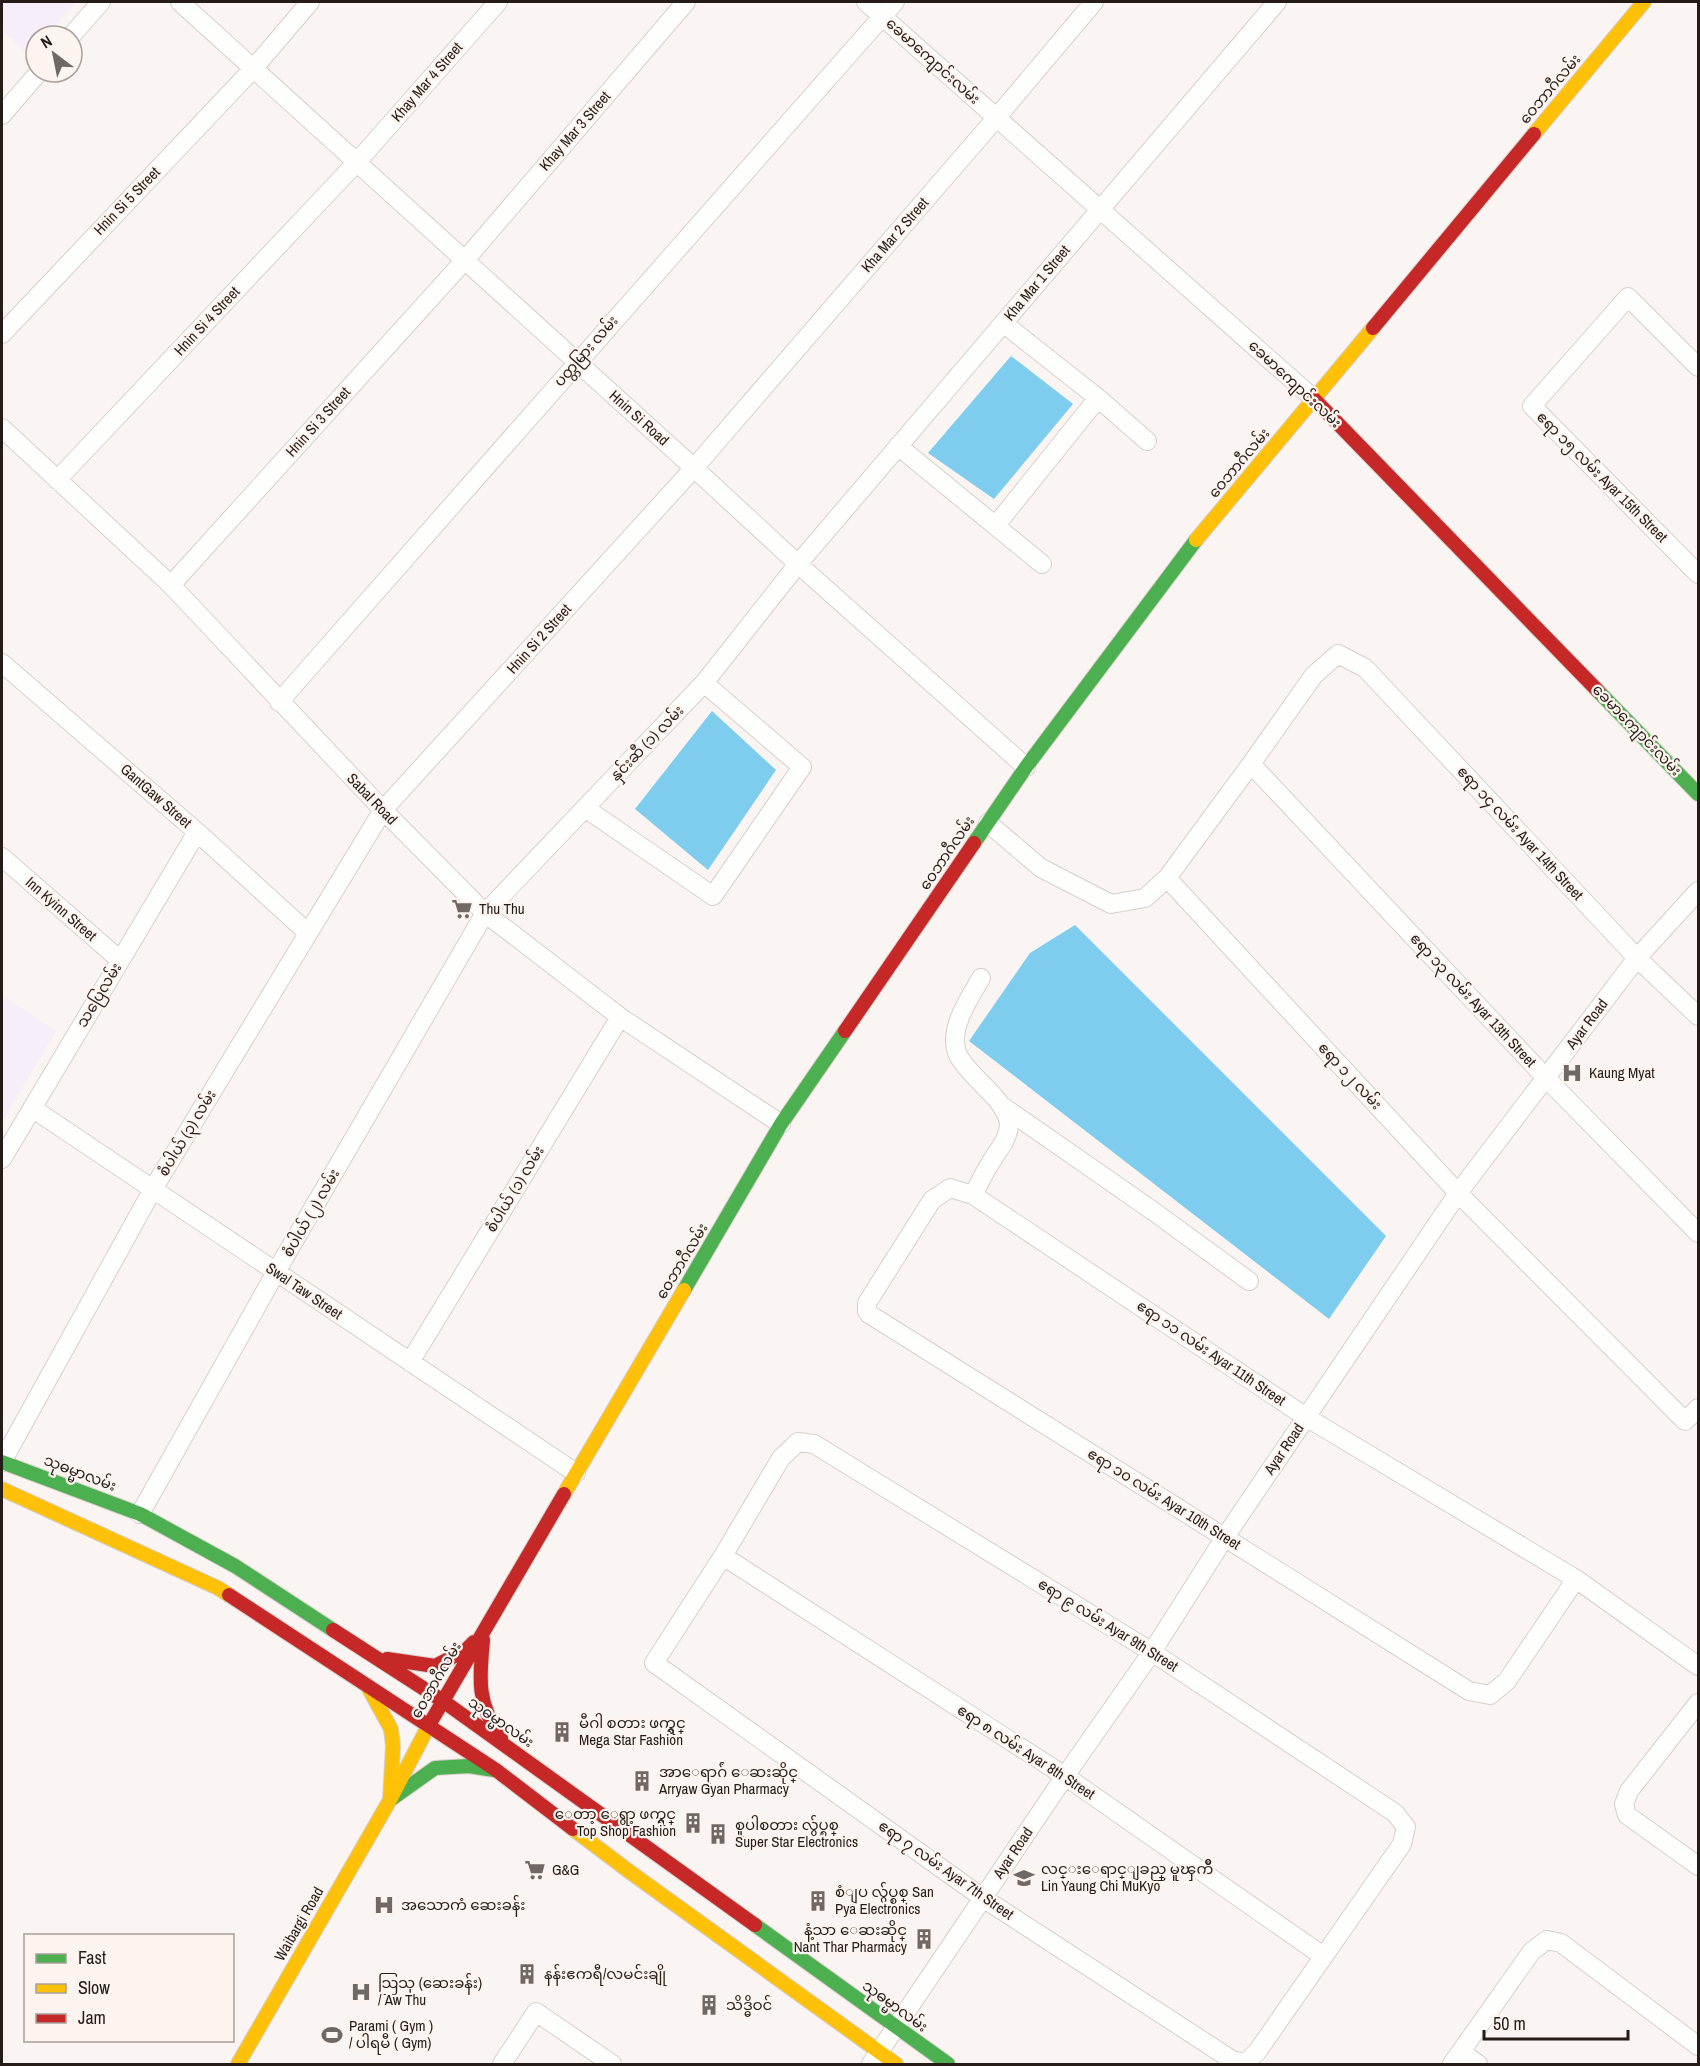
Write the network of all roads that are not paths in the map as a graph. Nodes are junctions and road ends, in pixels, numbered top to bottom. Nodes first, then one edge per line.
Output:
1 (101, 2) edge
2 (180, 2) edge
3 (310, 2) edge
4 (498, 2) edge
5 (686, 2) edge
6 (866, 2) edge
7 (895, 2) edge
8 (1094, 2) edge
9 (1277, 2) edge
10 (1644, 2) edge
11 (883, 16) junction
12 (82, 24) edge
13 (253, 69) junction
14 (29, 84) edge
15 (2, 115) edge
16 (997, 117) junction
17 (357, 162) junction
18 (1100, 209) junction
19 (465, 260) junction
20 (1003, 322) junction
21 (2, 334) edge
22 (577, 361) junction
23 (1698, 367) edge
24 (1098, 398) junction
25 (1314, 399) junction
26 (2, 428) edge
27 (1147, 441) dead end
28 (898, 446) junction
29 (694, 468) junction
30 (57, 480) junction
31 (996, 525) junction
32 (798, 564) junction
33 (1042, 564) dead end
34 (1698, 574) edge
35 (171, 585) junction
36 (2, 663) edge
37 (704, 683) junction
38 (279, 702) junction
39 (1251, 764) junction
40 (1026, 767) junction
41 (1698, 794) edge
42 (585, 808) junction
43 (383, 810) junction
44 (988, 823) junction
45 (197, 832) junction
46 (2, 857) edge
47 (1167, 878) junction
48 (1698, 891) edge
49 (485, 913) junction
50 (308, 933) junction
51 (1637, 958) junction
52 (120, 960) junction
53 (981, 978) dead end
54 (1698, 1016) edge
55 (620, 1017) junction
56 (1546, 1078) junction
57 (1002, 1106) junction
58 (32, 1108) junction
59 (781, 1124) junction
60 (2, 1159) edge
61 (153, 1189) junction
62 (1458, 1193) junction
63 (973, 1195) junction
64 (1698, 1233) edge
65 (276, 1272) junction
66 (1249, 1281) dead end
67 (410, 1362) junction
68 (1692, 1414) edge
69 (1306, 1417) junction
70 (2, 1462) edge
71 (576, 1473) junction
72 (2, 1489) edge
73 (140, 1514) junction
74 (1225, 1537) junction
75 (723, 1556) junction
76 (1576, 1579) junction
77 (484, 1632) junction
78 (1152, 1652) junction
79 (376, 1657) junction
80 (1698, 1666) edge
81 (367, 1686) junction
82 (444, 1701) junction
83 (1698, 1704) edge
84 (429, 1725) junction
85 (507, 1746) junction
86 (496, 1770) junction
87 (1065, 1776) junction
88 (390, 1800) junction
89 (1698, 1866) edge
90 (983, 1898) junction
91 (1323, 1956) junction
92 (896, 2027) junction
93 (1698, 2046) edge
94 (875, 2058) edge
95 (1456, 2058) edge
96 (1245, 2063) edge
97 (238, 2064) edge
98 (502, 2064) edge
99 (612, 2064) edge
100 (896, 2064) edge
101 (948, 2064) edge
102 (1478, 2064) edge

1 - 12 street
2 - 13 street, Hnin Si Road
3 - 13 street, Hnin Si 5 Street
4 - 17 street, Khay Mar 4 Street
5 - 19 street, Khay Mar 3 Street
6 - 11 street, ခေမာကျောင်းလမ်း
7 - 11 street, ပတ္တမြား လမ်း
8 - 16 street, Kha Mar 2 Street
9 - 18 street, Kha Mar 1 Street
10 - 25 main road, ဝေဘာဂီလမ်း
11 - 16 street, ခေမာကျောင်းလမ်း
11 - 22 street, ပတ္တမြား လမ်း
13 - 17 street, Hnin Si Road
13 - 21 street, Hnin Si 5 Street
14 - 15 street
16 - 18 street, ခေမာကျောင်းလမ်း
16 - 29 street, Kha Mar 2 Street
17 - 19 street, Hnin Si Road
17 - 30 street, Hnin Si 4 Street
18 - 20 street, Kha Mar 1 Street
18 - 25 street, ခေမာကျောင်းလမ်း
19 - 22 street, Hnin Si Road
19 - 35 street, Hnin Si 3 Street
20 - 24 street
20 - 28 street, Kha Mar 1 Street
22 - 29 street, Hnin Si Road
22 - 38 street, ပတ္တမြား လမ်း
23 - 34 street, ဧရာ ၁၅ လမ်း Ayar 15th Street
24 - 27 street
24 - 31 street
25 - 40 main road, ဝေဘာဂီလမ်း
25 - 41 main road, ခေမာကျောင်းလမ်း
26 - 30 street, Sabal Road
28 - 31 street
28 - 32 street, Kha Mar 1 Street
29 - 32 street, Hnin Si Road
29 - 43 street, Hnin Si 2 Street
30 - 35 street, Sabal Road
31 - 33 street
32 - 37 street, နှင်းဆီ (၁) လမ်း
32 - 40 street, Hnin Si Road
35 - 38 street, Sabal Road
36 - 45 street, GantGaw Street
37 - 42 street, နှင်းဆီ (၁) လမ်း
37 - 42 street
38 - 43 street, Sabal Road
39 - 47 street
39 - 51 street, ဧရာ ၁၄ လမ်း Ayar 14th Street
39 - 56 street, ဧရာ ၁၃ လမ်း Ayar 13th Street
40 - 44 main road, ဝေဘာဂီလမ်း
42 - 49 street, နှင်းဆီ (၁) လမ်း
43 - 49 street, Sabal Road
43 - 50 street, စံပါယ် (၃) လမ်း
44 - 47 street
44 - 59 main road, ဝေဘာဂီလမ်း
45 - 50 street, GantGaw Street
45 - 52 street, သပြေလမ်း
46 - 52 street, Inn Kyinn Street
47 - 62 street, ဧရာ ၁၂ လမ်း
48 - 51 street, Ayar Road
49 - 55 street, Sabal Road
49 - 65 street, စံပါယ် (၂) လမ်း
50 - 61 street, စံပါယ် (၃) လမ်း
51 - 54 street, ဧရာ ၁၄ လမ်း Ayar 14th Street
51 - 56 street, Ayar Road
52 - 58 street, သပြေလမ်း
53 - 57 street
55 - 59 street, Sabal Road
55 - 67 street, စံပါယ် (၁) လမ်း
56 - 62 street, Ayar Road
56 - 64 street, ဧရာ ၁၃ လမ်း Ayar 13th Street
57 - 63 street
57 - 66 street
58 - 60 street, သပြေလမ်း
58 - 61 street, Swal Taw Street
59 - 71 main road, ဝေဘာဂီလမ်း
61 - 65 street, Swal Taw Street
61 - 70 street, စံပါယ် (၃) လမ်း
62 - 68 street, ဧရာ ၁၂ လမ်း
62 - 69 street, Ayar Road
63 - 69 street, ဧရာ ၁၁ လမ်း Ayar 11th Street
63 - 74 street, ဧရာ ၁၀ လမ်း Ayar 10th Street
65 - 67 street, Swal Taw Street
65 - 73 street, စံပါယ် (၂) လမ်း
67 - 71 street, Swal Taw Street
69 - 74 street, Ayar Road
69 - 76 street, ဧရာ ၁၁ လမ်း Ayar 11th Street
70 - 73 main road, သုဓမ္မာလမ်း
71 - 77 main road, ဝေဘာဂီလမ်း
72 - 81 main road
73 - 79 main road, သုဓမ္မာလမ်း
74 - 76 street, ဧရာ ၁၀ လမ်း Ayar 10th Street
74 - 78 street, Ayar Road
75 - 78 street, ဧရာ ၉ လမ်း Ayar 9th Street
75 - 87 street, ဧရာ ၈ လမ်း Ayar 8th Street
75 - 90 street, ဧရာ ၇ လမ်း Ayar 7th Street
76 - 80 street, ဧရာ ၁၁ လမ်း Ayar 11th Street
77 - 79 main road
77 - 82 main road, ဝေဘာဂီလမ်း
77 - 85 main road
78 - 87 street, Ayar Road
78 - 91 street, ဧရာ ၉ လမ်း Ayar 9th Street
79 - 82 main road, သုဓမ္မာလမ်း
81 - 84 main road
81 - 88 main road
82 - 84 main road, ဝေဘာဂီလမ်း
82 - 85 main road, သုဓမ္မာလမ်း
83 - 89 street
84 - 86 main road
84 - 88 main road, ဝေဘာဂီလမ်း
85 - 92 main road, သုဓမ္မာလမ်း
86 - 88 main road
86 - 94 main road
87 - 90 street, Ayar Road
87 - 91 street, ဧရာ ၈ လမ်း Ayar 8th Street
88 - 97 main road, Waibargi Road
90 - 92 street, Ayar Road
90 - 96 street, ဧရာ ၇ လမ်း Ayar 7th Street
91 - 96 street
92 - 94 street, Ayar Road
92 - 101 main road, သုဓမ္မာလမ်း
93 - 95 street
94 - 100 main road
95 - 102 street
98 - 99 street

